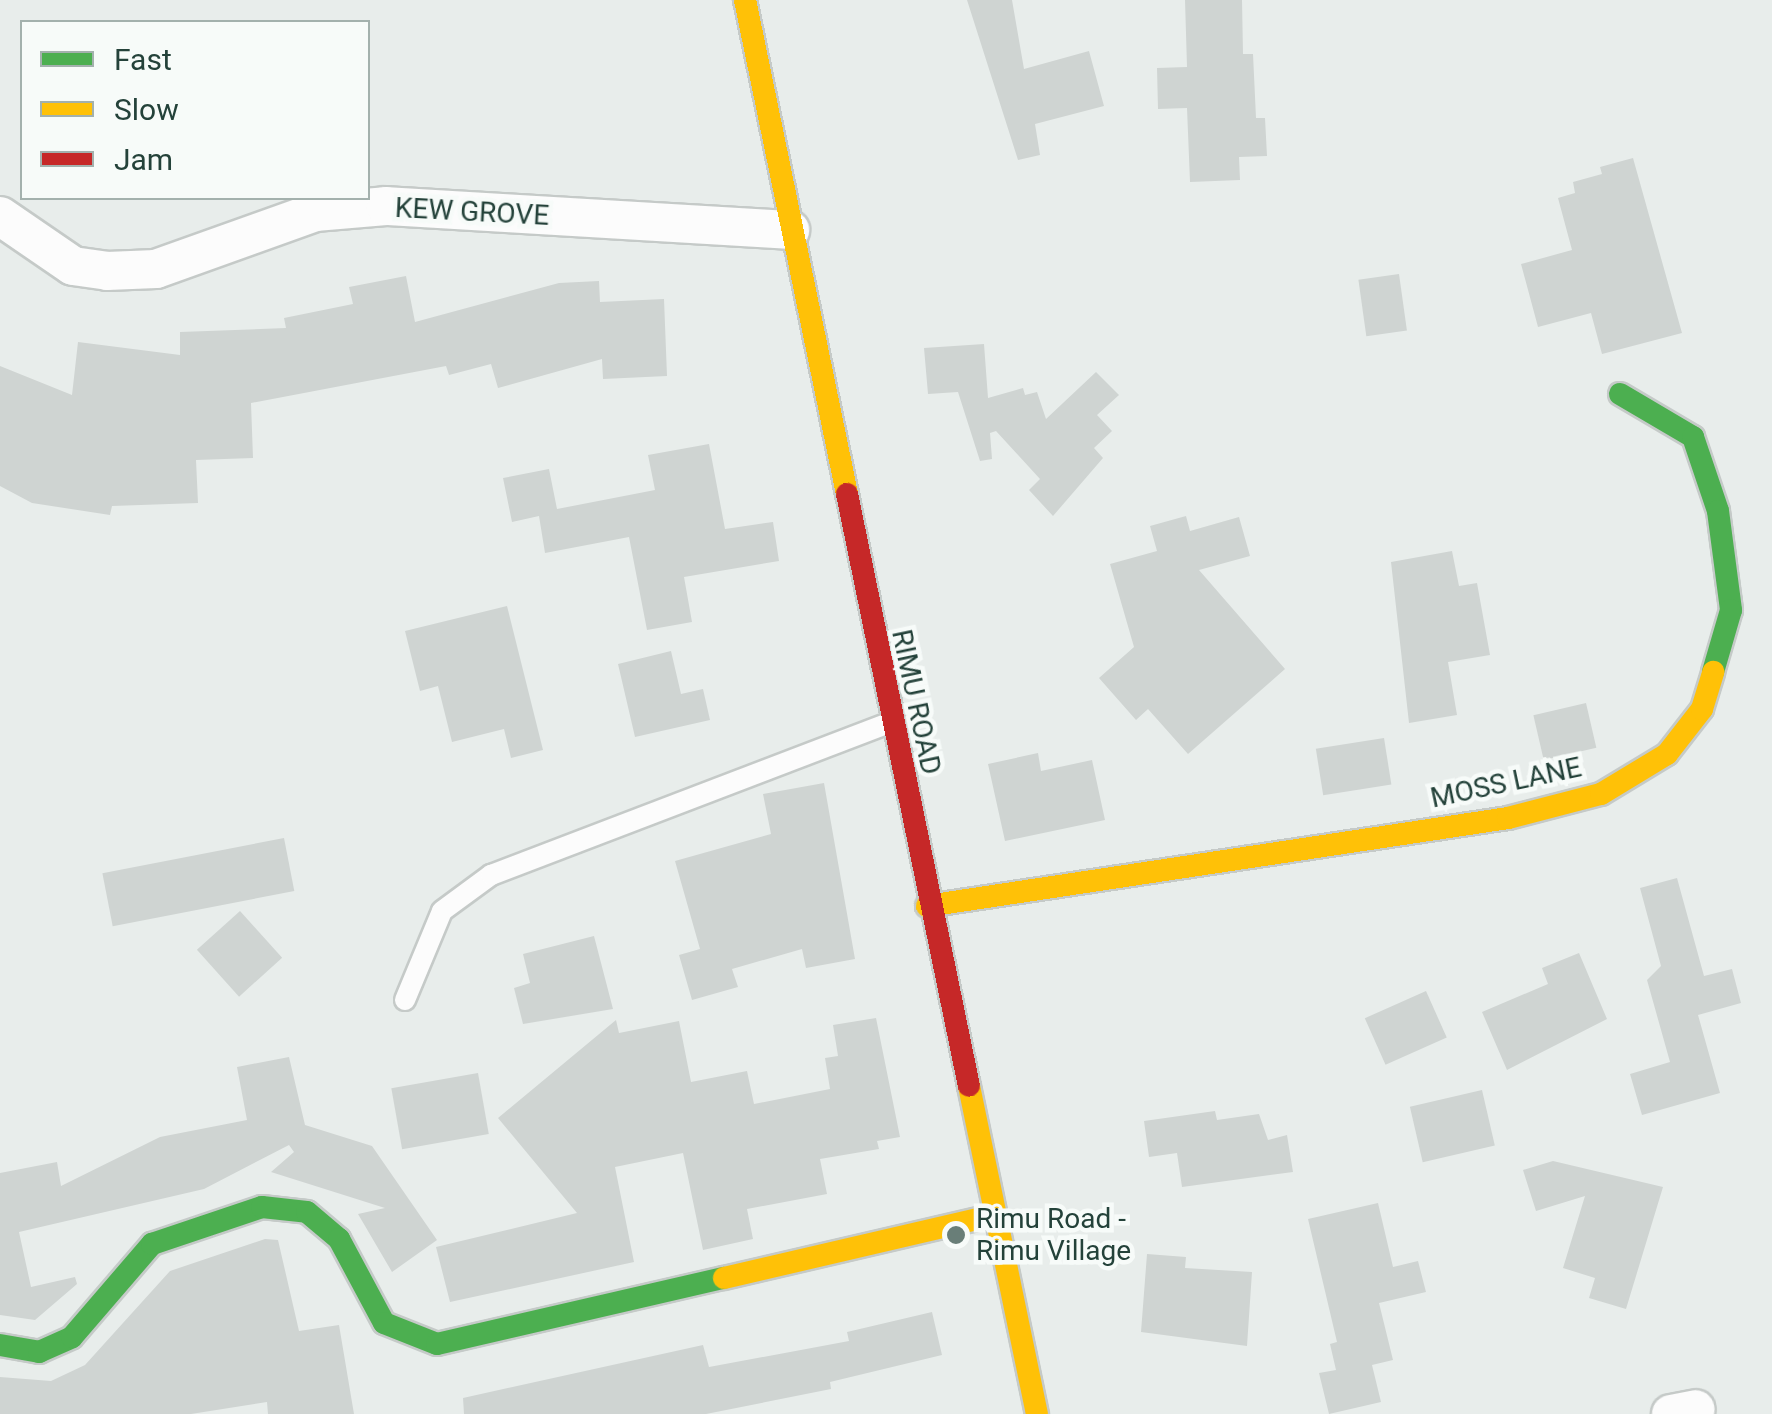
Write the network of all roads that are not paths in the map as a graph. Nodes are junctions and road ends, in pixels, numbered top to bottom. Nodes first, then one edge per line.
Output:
1 (745, 0) edge
2 (0, 216) edge
3 (790, 230) junction
4 (1620, 394) dead end
5 (889, 723) junction
6 (928, 906) junction
7 (405, 1000) dead end
8 (991, 1216) junction
9 (0, 1344) edge
10 (1037, 1414) edge

1 - 3 street, RIMU ROAD
2 - 3 street, KEW GROVE
3 - 5 street, RIMU ROAD
4 - 6 street, MOSS LANE
5 - 6 street, RIMU ROAD
5 - 7 lane
6 - 8 street, RIMU ROAD
8 - 9 street
8 - 10 street, RIMU ROAD

